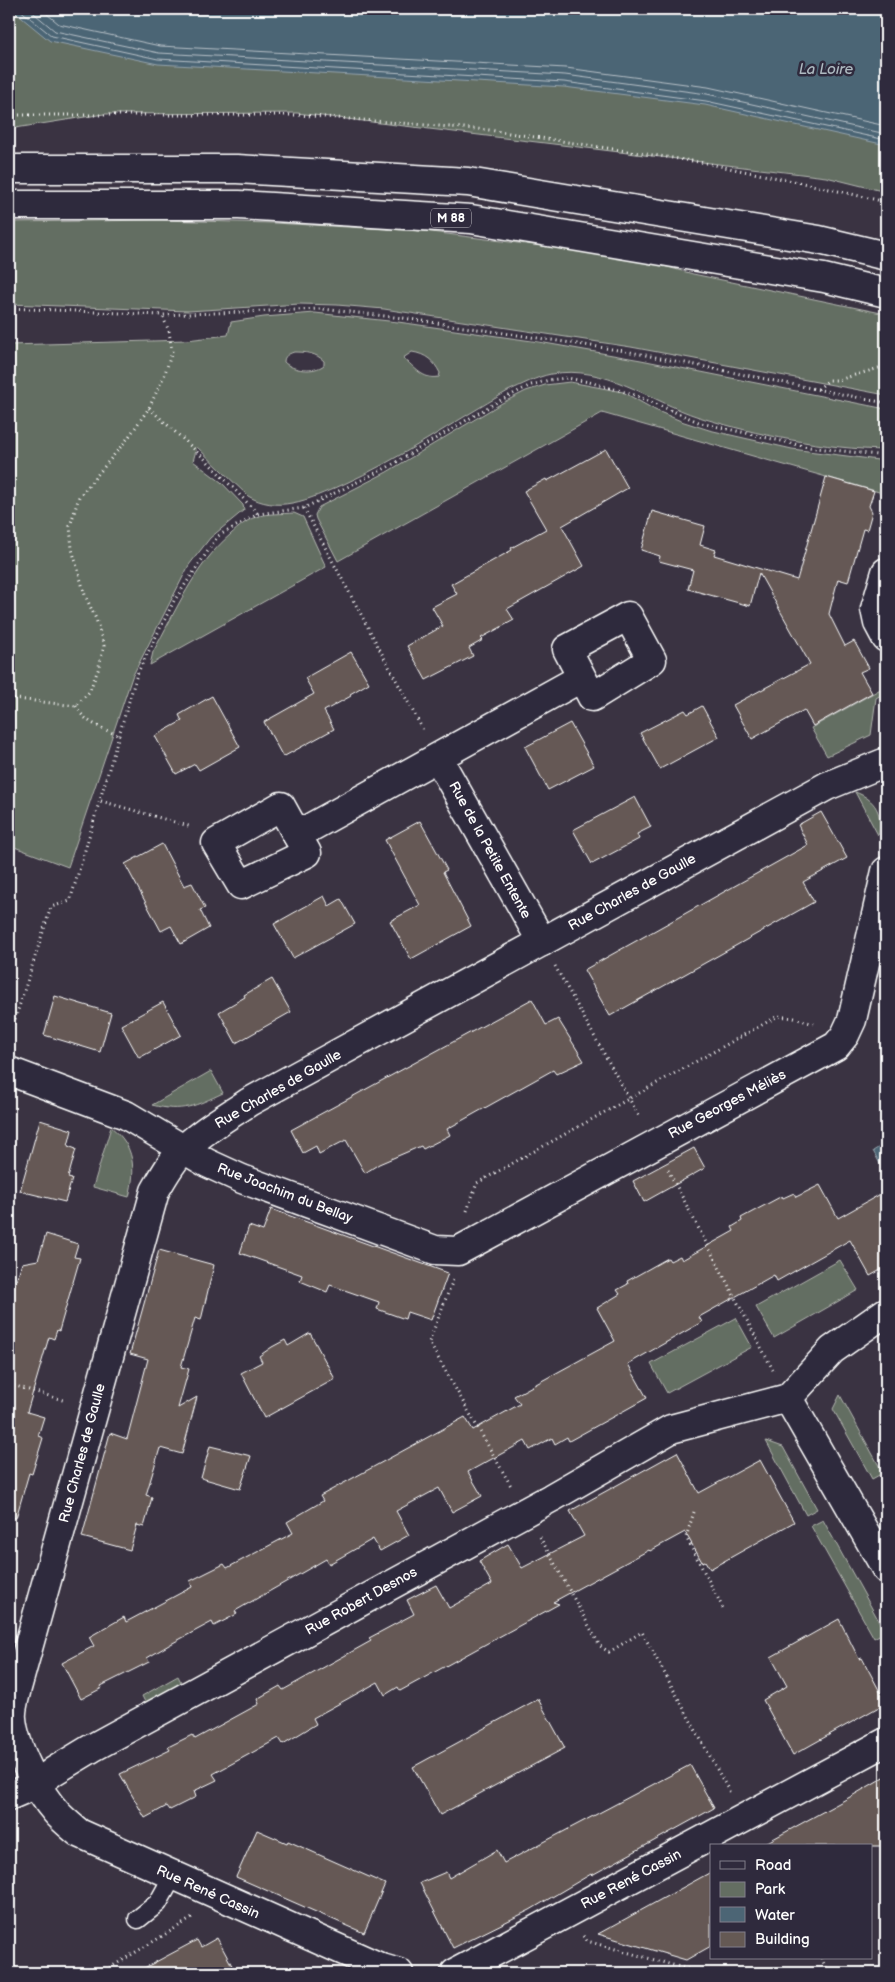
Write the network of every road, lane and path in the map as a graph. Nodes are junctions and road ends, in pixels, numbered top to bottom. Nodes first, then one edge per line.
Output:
1 (9, 115) edge
2 (9, 169) edge
3 (886, 202) edge
4 (9, 205) edge
5 (886, 256) edge
6 (886, 293) edge
7 (9, 308) edge
8 (162, 315) junction
9 (886, 366) edge
10 (818, 389) junction
11 (886, 403) edge
12 (149, 408) junction
13 (886, 456) edge
14 (304, 508) junction
15 (258, 514) junction
16 (886, 572) edge
17 (886, 638) edge
18 (581, 678) dead end
19 (9, 698) edge
20 (76, 706) junction
21 (119, 736) junction
22 (438, 758) junction
23 (886, 762) edge
24 (101, 801) junction
25 (297, 835) junction
26 (216, 843) junction
27 (886, 871) edge
28 (542, 942) junction
29 (845, 1035) junction
30 (9, 1038) edge
31 (9, 1071) edge
32 (184, 1149) junction
33 (458, 1251) junction
34 (883, 1314) edge
35 (9, 1384) edge
36 (788, 1398) junction
37 (94, 1409) junction
38 (526, 1511) junction
39 (694, 1512) dead end
40 (886, 1569) edge
41 (723, 1608) dead end
42 (13, 1687) edge
43 (886, 1742) edge
44 (38, 1784) junction
45 (9, 1796) edge
46 (744, 1818) junction
47 (173, 1876) junction
48 (211, 1893) junction
49 (566, 1914) junction
50 (138, 1919) dead end
51 (822, 1960) edge
52 (101, 1973) edge
53 (398, 1973) edge
54 (455, 1973) edge
55 (700, 1973) edge
56 (829, 1973) edge

1 - 3 path
2 - 5 main road
4 - 6 main road, M 88
7 - 8 path
8 - 10 path
8 - 12 path
9 - 10 path
10 - 11 path
12 - 15 path
12 - 20 path
13 - 14 path
14 - 15 path
14 - 22 path
15 - 21 path
16 - 17 main road
18 - 22 main road
19 - 20 path
20 - 21 path
21 - 24 path
22 - 25 main road
22 - 28 main road, Rue de la Petite Entente
23 - 28 main road, Rue Charles de Gaulle
24 - 26 path
24 - 30 path
25 - 26 main road
25 - 26 main road
27 - 29 main road, Rue Georges Méliès
28 - 32 main road, Rue Charles de Gaulle
29 - 33 main road, Rue Georges Méliès
29 - 33 path
31 - 32 main road, Rue Joachim du Bellay
32 - 33 main road, Rue Joachim du Bellay
32 - 37 main road, Rue Charles de Gaulle
33 - 38 path
34 - 36 main road
35 - 37 path
36 - 38 main road, Rue Robert Desnos
36 - 40 main road
37 - 42 main road, Rue Charles de Gaulle
38 - 44 main road, Rue Robert Desnos
38 - 46 path
39 - 41 path
42 - 44 main road, Rue Charles de Gaulle
43 - 46 main road, Rue René Cassin
44 - 45 main road, Rue Robert Desnos
44 - 47 main road, Rue René Cassin
46 - 49 main road, Rue René Cassin
47 - 48 main road, Rue René Cassin
47 - 50 lane
48 - 52 path
48 - 53 main road, Rue René Cassin
49 - 54 main road, Rue René Cassin
49 - 55 path
51 - 56 path

